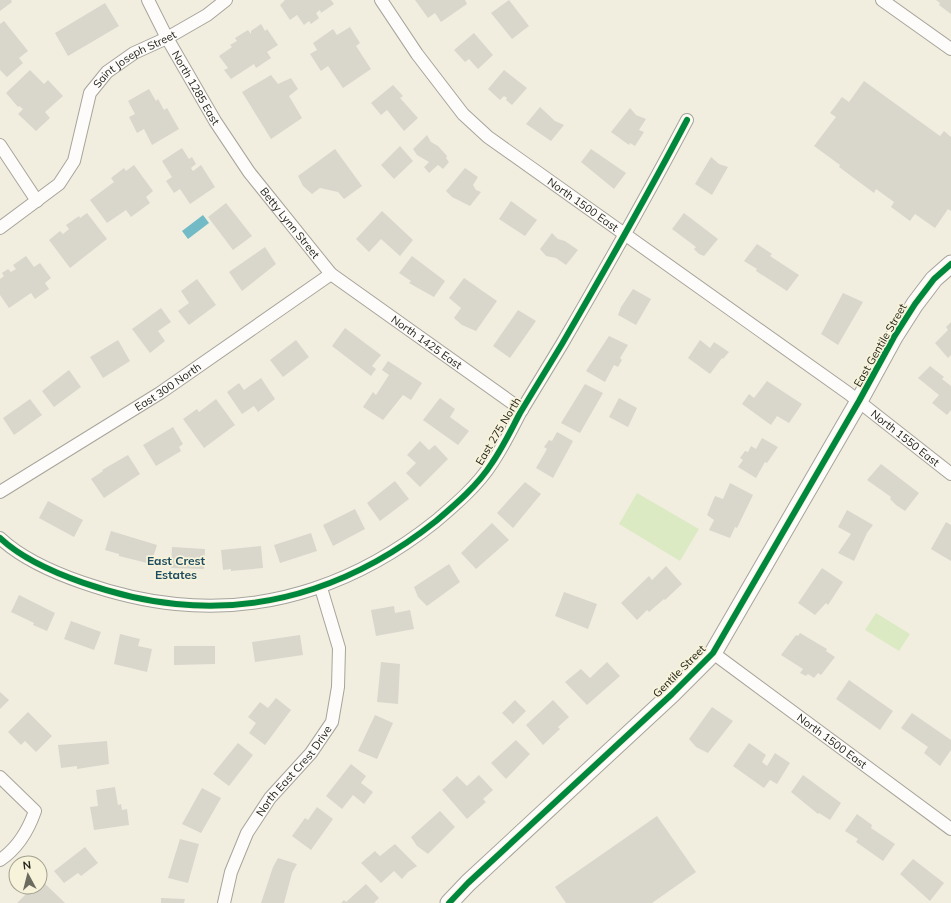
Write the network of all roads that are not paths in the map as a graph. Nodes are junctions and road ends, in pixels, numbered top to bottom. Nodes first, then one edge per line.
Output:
1 (148, 0) edge
2 (226, 0) edge
3 (381, 0) edge
4 (882, 0) edge
5 (167, 38) junction
6 (951, 49) edge
7 (687, 120) dead end
8 (0, 145) edge
9 (249, 172) joint
10 (37, 200) junction
11 (0, 228) edge
12 (625, 236) junction
13 (951, 264) edge
14 (331, 274) junction
15 (859, 401) junction
16 (522, 410) junction
17 (951, 474) edge
18 (0, 492) edge
19 (0, 538) edge
20 (321, 588) junction
21 (713, 653) junction
22 (0, 777) edge
23 (951, 829) edge
24 (0, 860) edge
25 (224, 903) edge
26 (449, 903) edge

1 - 5 street, North 1285 East
2 - 5 street, Saint Joseph Street
3 - 12 street, North 1500 East
4 - 6 street
5 - 9 street, North 1285 East
5 - 10 street, Saint Joseph Street
7 - 12 street, East 275 North
8 - 10 street
9 - 14 street, Betty Lynn Street
10 - 11 street, Saint Joseph Street
12 - 15 street, North 1500 East
12 - 16 street, East 275 North
13 - 15 street, East Gentile Street
14 - 16 street, North 1425 East
14 - 18 street, East 300 North
15 - 17 street, North 1550 East
15 - 21 street, Gentile Street
16 - 20 street, East 275 North
19 - 20 street, East 275 North
20 - 25 street, North East Crest Drive
21 - 23 street, North 1500 East
21 - 26 street, Gentile Street
22 - 24 street

